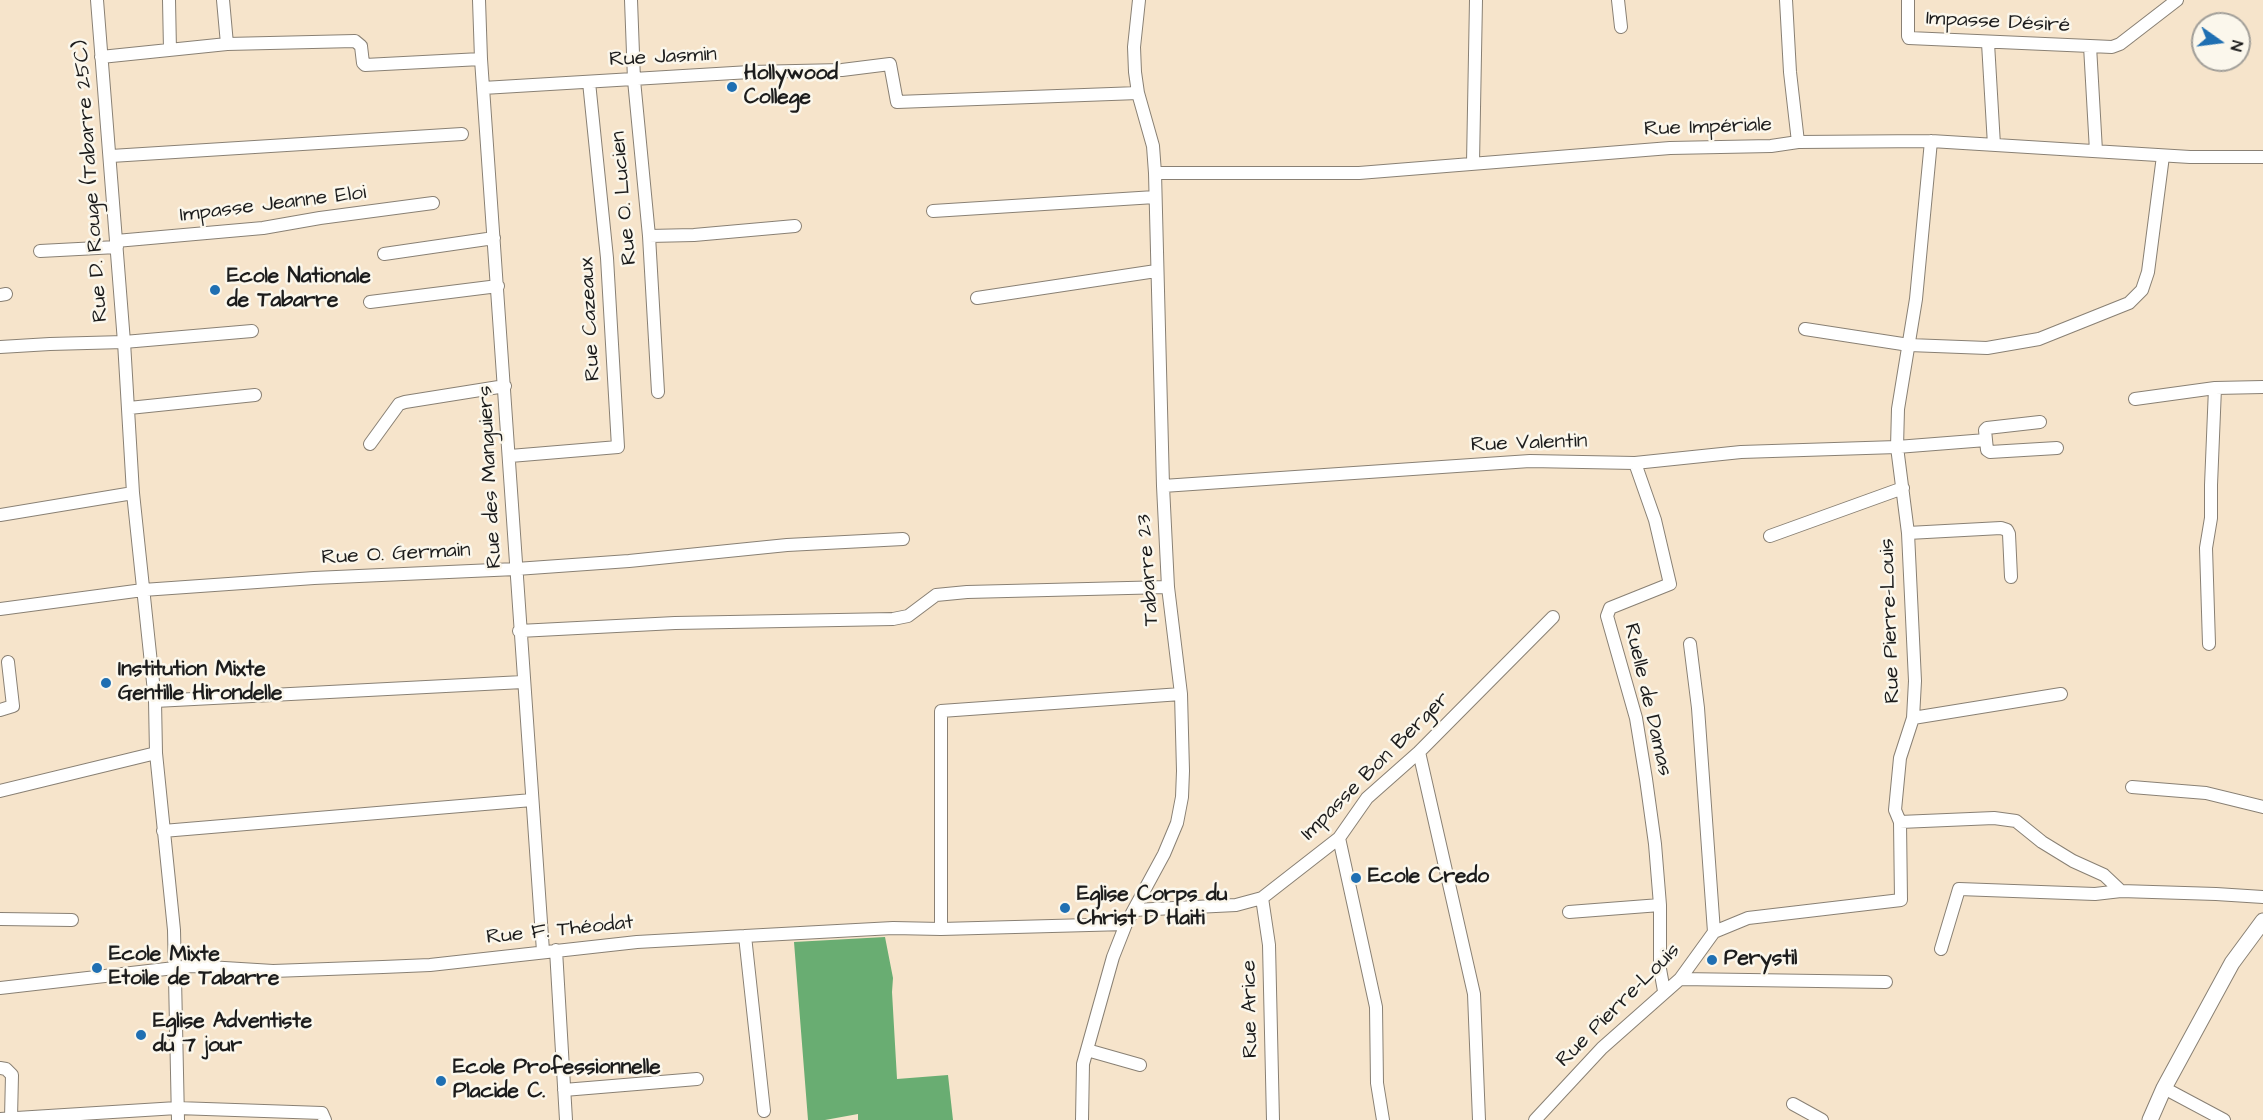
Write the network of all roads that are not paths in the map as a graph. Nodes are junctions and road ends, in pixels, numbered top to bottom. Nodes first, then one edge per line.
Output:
1 (98, 0) edge
2 (169, 0) edge
3 (223, 0) edge
4 (479, 0) edge
5 (632, 0) edge
6 (1139, 0) edge
7 (1476, 0) edge
8 (1618, 0) edge
9 (1786, 0) edge
10 (1908, 0) edge
11 (2177, 0) edge
12 (1621, 27) dead end
13 (1988, 43) junction
14 (227, 44) junction
15 (2090, 46) junction
16 (170, 50) junction
17 (101, 57) junction
18 (481, 59) junction
19 (634, 80) junction
20 (589, 81) junction
21 (483, 88) junction
22 (1138, 93) junction
23 (462, 134) dead end
24 (1931, 141) junction
25 (1798, 142) junction
26 (1994, 145) junction
27 (2096, 151) junction
28 (111, 156) junction
29 (2163, 156) junction
30 (2263, 157) edge
31 (1473, 163) junction
32 (1155, 173) junction
33 (1155, 197) junction
34 (433, 203) dead end
35 (933, 211) dead end
36 (795, 226) dead end
37 (649, 236) junction
38 (494, 238) junction
39 (116, 244) junction
40 (40, 251) dead end
41 (384, 254) dead end
42 (1156, 271) junction
43 (498, 286) junction
44 (977, 298) dead end
45 (370, 302) dead end
46 (1805, 329) dead end
47 (252, 331) dead end
48 (124, 342) junction
49 (1909, 345) junction
50 (0, 347) edge
51 (505, 386) junction
52 (2263, 387) edge
53 (2215, 388) junction
54 (658, 392) dead end
55 (255, 395) dead end
56 (2135, 399) dead end
57 (129, 408) junction
58 (2040, 422) dead end
59 (1986, 440) junction
60 (370, 444) dead end
61 (1897, 447) junction
62 (2057, 448) dead end
63 (510, 456) junction
64 (1635, 463) junction
65 (1163, 486) junction
66 (1903, 488) junction
67 (133, 492) junction
68 (0, 515) edge
69 (1908, 533) junction
70 (1770, 536) dead end
71 (903, 539) dead end
72 (516, 569) junction
73 (2011, 577) dead end
74 (1168, 588) junction
75 (144, 591) junction
76 (0, 609) edge
77 (1553, 617) dead end
78 (519, 631) junction
79 (1690, 644) dead end
80 (2209, 644) dead end
81 (8, 662) dead end
82 (523, 682) junction
83 (1181, 694) junction
84 (2061, 694) dead end
85 (155, 701) junction
86 (0, 710) edge
87 (1912, 718) junction
88 (1419, 752) junction
89 (156, 753) junction
90 (2132, 787) dead end
91 (0, 790) edge
92 (532, 800) junction
93 (2263, 807) edge
94 (1900, 822) junction
95 (163, 831) junction
96 (1339, 838) junction
97 (2121, 891) junction
98 (2263, 897) edge
99 (1262, 898) junction
100 (1660, 905) junction
101 (1134, 910) junction
102 (1569, 912) dead end
103 (0, 919) edge
104 (72, 920) dead end
105 (2263, 921) edge
106 (1126, 924) junction
107 (940, 929) junction
108 (1714, 932) junction
109 (745, 936) junction
110 (1941, 949) dead end
111 (550, 951) junction
112 (176, 968) junction
113 (1680, 979) junction
114 (1886, 982) dead end
115 (0, 988) edge
116 (1664, 991) junction
117 (1087, 1050) junction
118 (1140, 1065) dead end
119 (0, 1068) edge
120 (698, 1079) dead end
121 (2164, 1088) junction
122 (564, 1090) junction
123 (1793, 1104) dead end
124 (764, 1111) dead end
125 (177, 1114) edge
126 (5, 1119) edge
127 (325, 1120) edge
128 (566, 1120) edge
129 (1082, 1120) edge
130 (1273, 1120) edge
131 (1383, 1120) edge
132 (1479, 1120) edge
133 (1535, 1120) edge
134 (1822, 1120) edge
135 (2150, 1120) edge
136 (2224, 1120) edge

1 - 17 street, Rue D. Rouge (Tabarre 25C)
2 - 16 street
3 - 14 street
4 - 18 street, Rue des Manguiers
5 - 19 street, Rue O. Lucien
6 - 22 street, Tabarre 23
7 - 31 street
8 - 12 street
9 - 25 street
10 - 13 street, Impasse Désiré
11 - 15 street
13 - 15 street, Impasse Désiré
13 - 26 street
14 - 16 street
14 - 18 street
15 - 27 street, Impasse Désiré
16 - 17 street
17 - 28 street, Rue D. Rouge (Tabarre 25C)
18 - 21 street, Rue des Manguiers
19 - 20 street, Rue Jasmin
19 - 22 street, Rue Jasmin
19 - 37 street, Rue O. Lucien
20 - 21 street, Rue Jasmin
20 - 63 street, Rue Cazeaux
21 - 38 street, Rue des Manguiers
22 - 32 street, Tabarre 23
23 - 28 street
24 - 25 street, Rue Impériale
24 - 26 street, Rue Impériale
24 - 49 street, Rue Pierre-Louis
25 - 31 street, Rue Impériale
26 - 27 street, Rue Impériale
27 - 29 street, Rue Impériale
28 - 39 street, Rue D. Rouge (Tabarre 25C)
29 - 30 street, Rue Impériale
29 - 49 street
31 - 32 street, Rue Impériale
32 - 33 street, Tabarre 23
33 - 35 street
33 - 42 street, Tabarre 23
34 - 39 street, Impasse Jeanne Eloi
36 - 37 street
37 - 54 street, Rue O. Lucien
38 - 41 street
38 - 43 street, Rue des Manguiers
39 - 40 street, Impasse Jeanne Eloi
39 - 48 street, Rue D. Rouge (Tabarre 25C)
42 - 44 street
42 - 65 street, Tabarre 23
43 - 45 street
43 - 51 street, Rue des Manguiers
46 - 49 street
47 - 48 street
48 - 50 street, Rue D. Rouge (Tabarre 25C)
48 - 57 street
49 - 61 street, Rue Pierre-Louis
51 - 60 street
51 - 63 street, Rue des Manguiers
52 - 53 street
53 - 56 street
53 - 80 street
55 - 57 street
57 - 67 street
58 - 59 street
59 - 61 street, Rue Valentin
59 - 62 street
61 - 64 street, Rue Valentin
61 - 66 street, Rue Pierre-Louis
63 - 72 street, Rue des Manguiers
64 - 65 street, Rue Valentin
64 - 100 street, Ruelle de Damas
65 - 74 street, Tabarre 23
66 - 69 street, Rue Pierre-Louis
66 - 70 street
67 - 68 street
67 - 75 street
69 - 73 street
69 - 87 street, Rue Pierre-Louis
71 - 72 street, Rue O. Germain
72 - 75 street, Rue O. Germain
72 - 78 street, Rue des Manguiers
74 - 78 street
74 - 83 street, Tabarre 23
75 - 76 street, Rue O. Germain
75 - 85 street
77 - 88 street, Impasse Bon Berger
78 - 82 street, Rue des Manguiers
79 - 108 street
81 - 86 street
82 - 85 street
82 - 92 street, Rue des Manguiers
83 - 101 street, Tabarre 23
83 - 107 street
84 - 87 street
85 - 89 street
87 - 94 street, Rue Pierre-Louis
88 - 96 street, Impasse Bon Berger
88 - 132 street
89 - 91 street
89 - 95 street
90 - 93 street
92 - 95 street
92 - 111 street, Rue des Manguiers
94 - 97 street
94 - 108 street, Rue Pierre-Louis
95 - 112 street
96 - 99 street, Impasse Bon Berger
96 - 131 street
97 - 98 street
97 - 110 street
99 - 101 street, Impasse Bon Berger
99 - 130 street, Rue Arice
100 - 102 street
100 - 116 street, Ruelle de Damas
101 - 106 street, Tabarre 23
103 - 104 street
105 - 121 street
106 - 107 street, Rue F. Théodat
106 - 117 street, Tabarre 23
107 - 109 street, Rue F. Théodat
108 - 113 street, Rue Pierre-Louis
109 - 111 street, Rue F. Théodat
109 - 124 street
111 - 112 street, Rue F. Théodat
111 - 122 street, Rue des Manguiers
112 - 115 street, Rue F. Théodat
112 - 125 street
113 - 114 street
113 - 116 street, Rue Pierre-Louis
116 - 133 street, Rue Pierre-Louis
117 - 118 street
117 - 129 street, Tabarre 23
119 - 126 street
120 - 122 street
121 - 135 street
121 - 136 street
122 - 128 street, Rue des Manguiers
123 - 134 street
125 - 126 street
125 - 127 street

